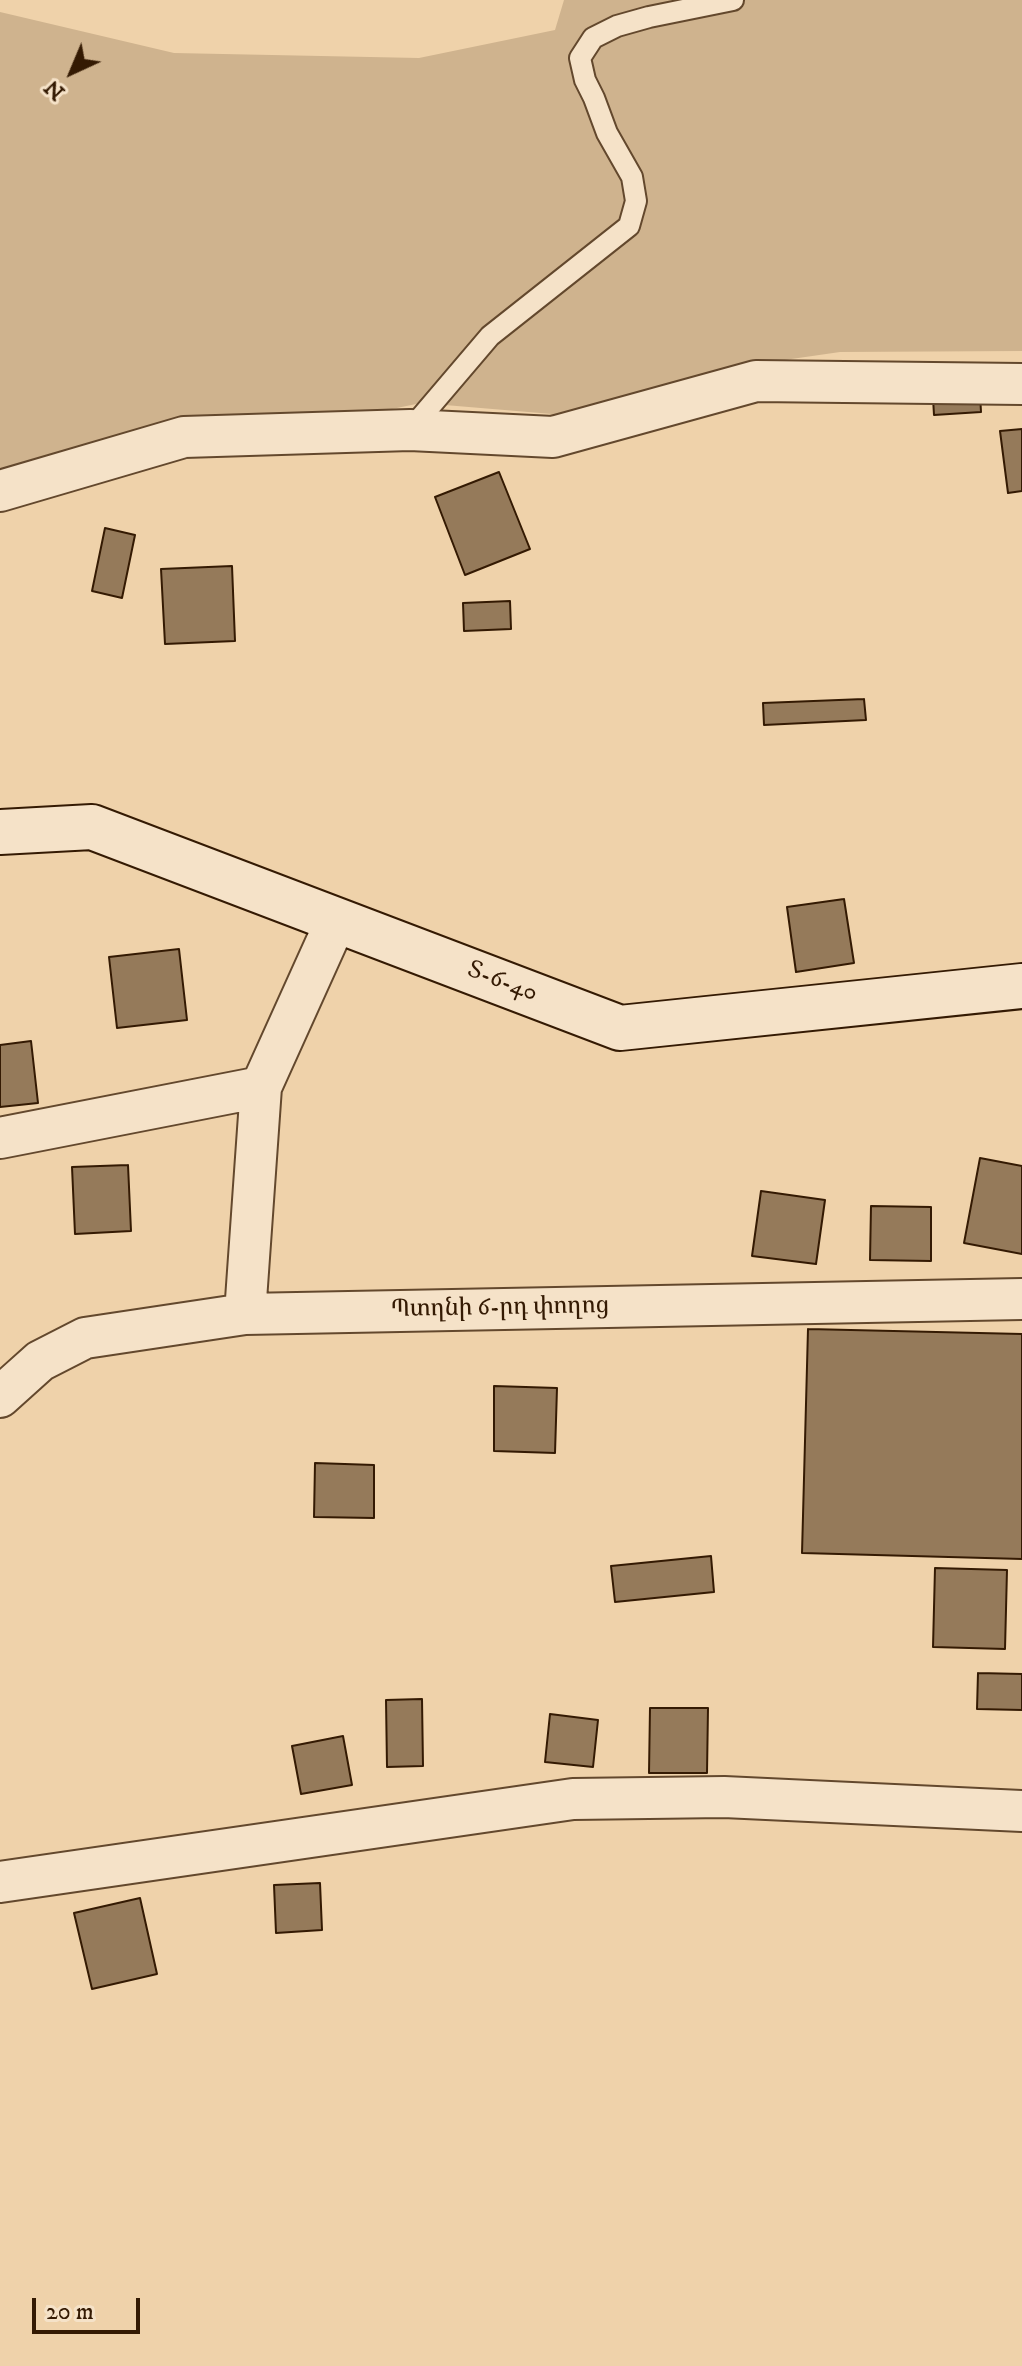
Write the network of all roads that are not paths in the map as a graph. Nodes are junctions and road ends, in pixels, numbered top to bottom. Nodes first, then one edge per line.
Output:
1 (733, 0) edge
2 (1022, 384) edge
3 (410, 430) junction
4 (0, 491) edge
5 (0, 832) edge
6 (336, 921) junction
7 (1022, 986) edge
8 (261, 1087) junction
9 (0, 1138) edge
10 (1022, 1299) edge
11 (245, 1314) junction
12 (0, 1397) edge
13 (1022, 1811) edge
14 (0, 1882) edge

1 - 3 lane
2 - 3 street
3 - 4 street
5 - 6 street, Տ-6-40 / Տ-6-40
6 - 7 street, Տ-6-40 / Տ-6-40
6 - 8 street
8 - 9 street
8 - 11 street
10 - 11 street, Պտղնի 6-րդ փողոց
11 - 12 street, Պտղնի 6-րդ փողոց
13 - 14 street

